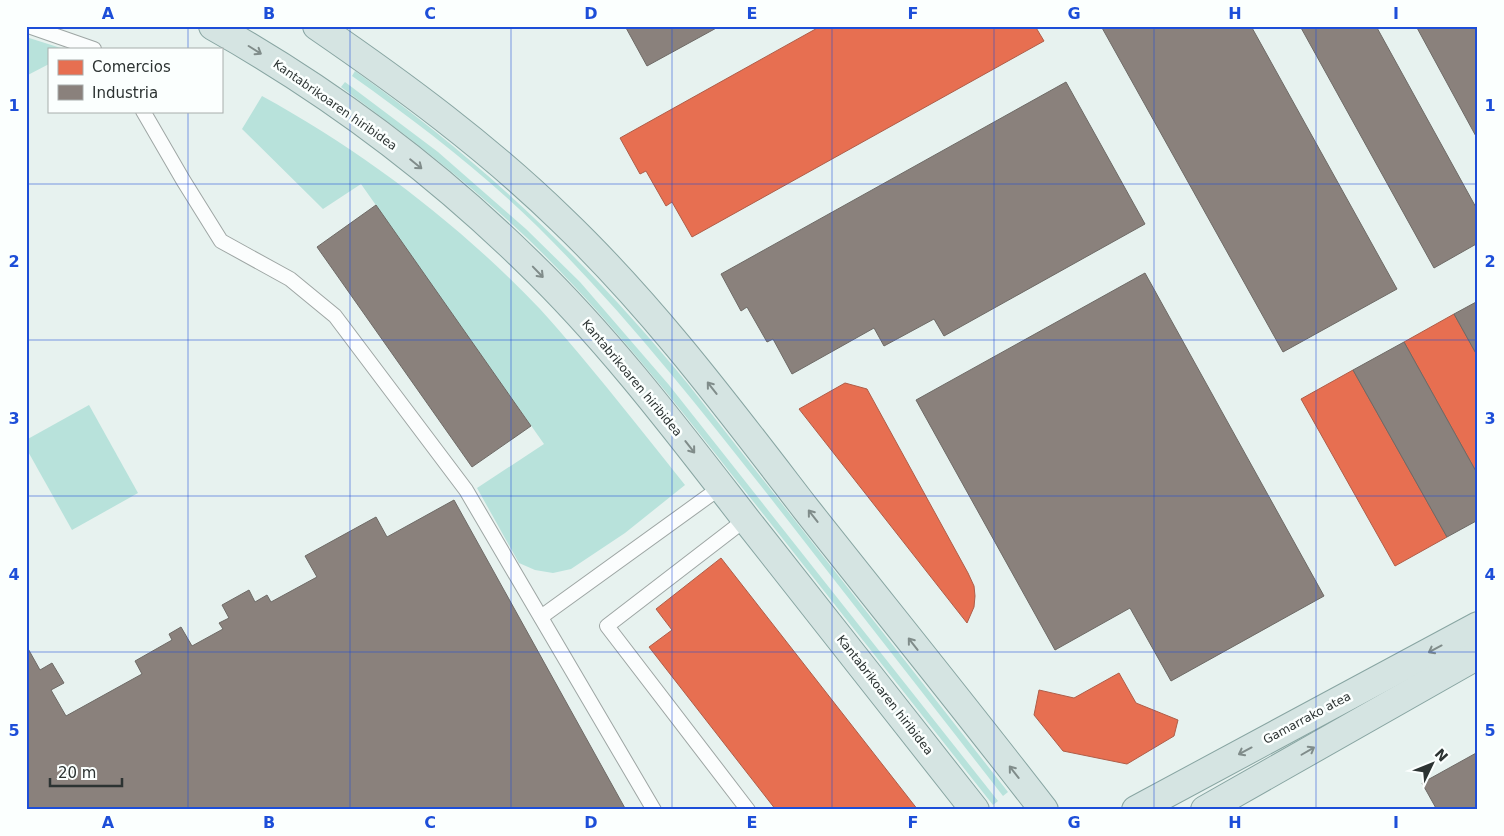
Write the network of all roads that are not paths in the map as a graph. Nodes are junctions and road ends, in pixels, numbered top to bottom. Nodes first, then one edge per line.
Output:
1 (28, 26) edge
2 (213, 26) edge
3 (316, 26) edge
4 (91, 48) edge
5 (144, 112) edge
6 (721, 487) junction
7 (746, 519) junction
8 (541, 617) junction
9 (1478, 626) edge
10 (1478, 655) edge
11 (654, 810) edge
12 (748, 810) edge
13 (975, 810) edge
14 (1044, 810) edge
15 (1136, 810) edge
16 (1205, 810) edge

1 - 4 lane
2 -> 6 main road, Kantabrikoaren hiribidea
14 -> 3 main road
5 - 8 lane
6 - 7 main road, Kantabrikoaren hiribidea
6 - 8 lane
7 - 12 lane
7 - 13 main road, Kantabrikoaren hiribidea
8 - 11 lane
9 -> 15 main road, Gamarrako atea
16 -> 10 main road

